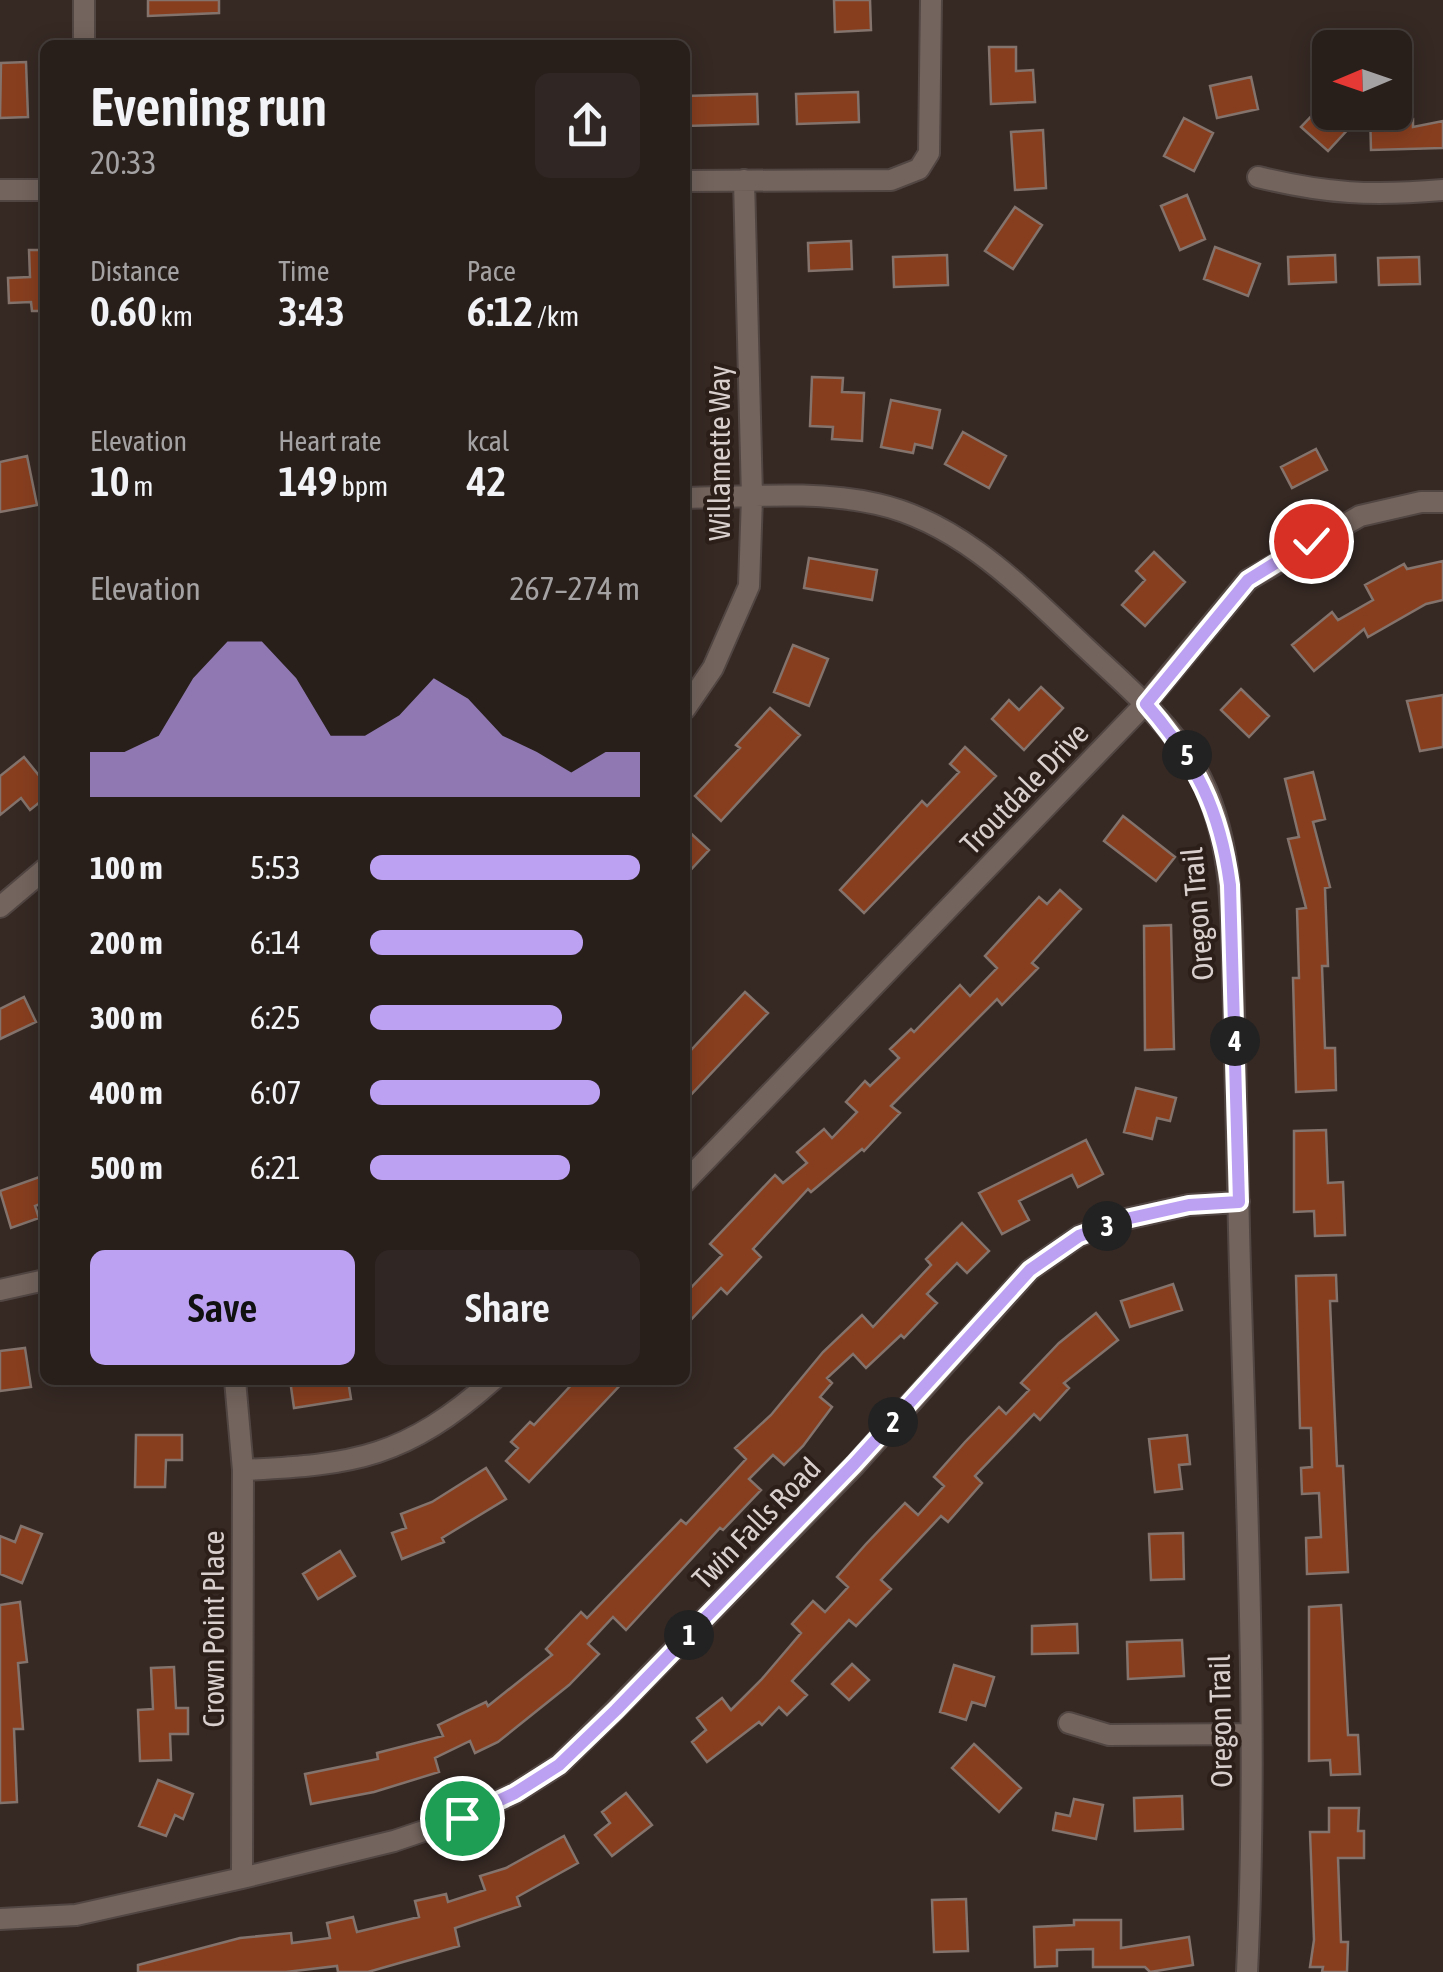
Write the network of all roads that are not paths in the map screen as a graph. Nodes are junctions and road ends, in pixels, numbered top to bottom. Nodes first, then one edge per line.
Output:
1 (84, 0) edge
2 (930, 0) edge
3 (84, 40) edge
4 (1258, 178) dead end
5 (744, 180) junction
6 (690, 181) edge
7 (0, 190) edge
8 (40, 190) edge
9 (1443, 190) edge
10 (752, 497) junction
11 (690, 498) edge
12 (1443, 502) edge
13 (690, 701) edge
14 (1146, 704) junction
15 (40, 873) edge
16 (0, 906) edge
17 (690, 1177) edge
18 (1239, 1202) junction
19 (40, 1281) edge
20 (0, 1290) edge
21 (236, 1385) edge
22 (487, 1385) edge
23 (243, 1470) junction
24 (1069, 1722) dead end
25 (1251, 1734) junction
26 (242, 1878) junction
27 (0, 1919) edge
28 (1248, 1972) edge

1 - 3 street
2 - 5 street
4 - 9 street
5 - 6 street
5 - 10 street, Willamette Way
7 - 8 street
10 - 11 street, Oregon Trail
10 - 13 street, Willamette Way
10 - 14 street, Oregon Trail
12 - 14 street, Troutdale Drive
14 - 17 street, Troutdale Drive
14 - 18 street, Oregon Trail
15 - 16 street
18 - 25 street, Oregon Trail
18 - 26 street, Twin Falls Road
19 - 20 street
21 - 23 street, Crown Point Place
22 - 23 street
23 - 26 street, Crown Point Place
24 - 25 street
25 - 28 street, Oregon Trail
26 - 27 street, Twin Falls Road

